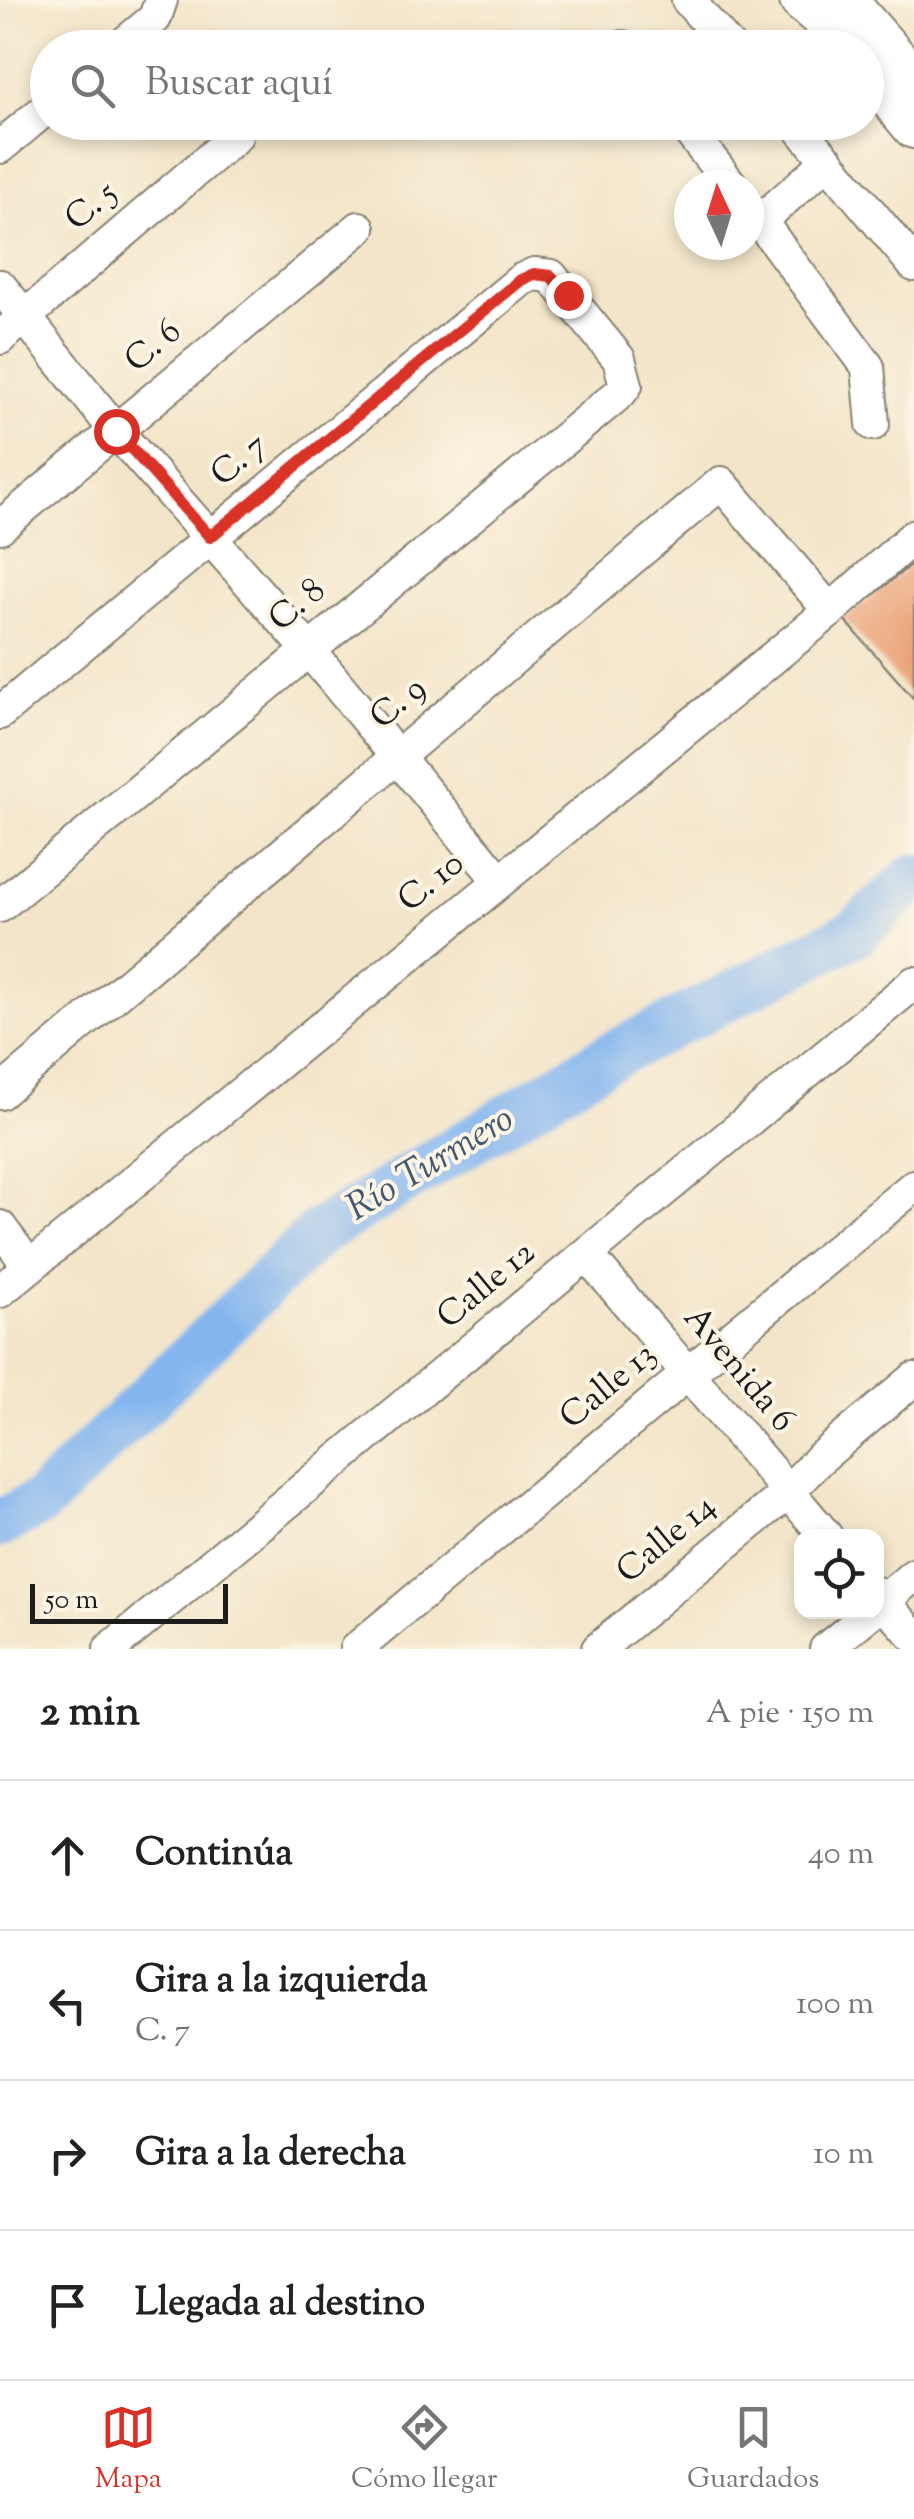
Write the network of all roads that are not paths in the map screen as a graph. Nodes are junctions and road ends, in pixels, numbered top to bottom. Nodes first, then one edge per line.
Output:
1 (688, 0) edge
2 (801, 0) edge
3 (845, 0) edge
4 (161, 3) edge
5 (141, 30) edge
6 (714, 30) edge
7 (835, 30) edge
8 (871, 30) edge
9 (884, 45) edge
10 (914, 79) edge
11 (884, 91) edge
12 (30, 123) edge
13 (914, 127) edge
14 (231, 140) edge
15 (696, 140) edge
16 (811, 140) edge
17 (0, 147) edge
18 (828, 160) junction
19 (719, 170) edge
20 (764, 207) edge
21 (764, 227) edge
22 (359, 228) dead end
23 (914, 265) edge
24 (534, 274) joint
25 (0, 286) edge
26 (12, 327) edge
27 (874, 424) dead end
28 (116, 431) junction
29 (0, 527) edge
30 (914, 536) edge
31 (210, 537) junction
32 (830, 611) junction
33 (308, 649) junction
34 (0, 713) edge
35 (396, 759) junction
36 (498, 880) junction
37 (0, 906) edge
38 (914, 983) edge
39 (0, 1093) edge
40 (914, 1186) edge
41 (0, 1227) edge
42 (588, 1255) junction
43 (30, 1266) junction
44 (0, 1291) edge
45 (688, 1372) junction
46 (914, 1379) edge
47 (787, 1492) junction
48 (820, 1529) edge
49 (914, 1575) edge
50 (884, 1598) edge
51 (884, 1609) edge
52 (859, 1619) edge
53 (914, 1636) edge
54 (125, 1645) edge
55 (356, 1649) edge
56 (598, 1649) edge
57 (826, 1649) edge

1 - 6 street
2 - 7 main road
3 - 8 main road
4 - 5 street
9 - 10 main road
11 - 13 main road
12 - 17 street
14 - 26 street, C. 5
15 - 19 street
16 - 18 street
18 - 20 street
18 - 23 street
21 - 27 street
22 - 28 street, C. 6
24 - 31 street, C. 7
24 - 33 street, C. 8
25 - 26 street
26 - 28 street
28 - 29 street, C. 6
28 - 31 street
30 - 32 street, C. 10
31 - 33 street
31 - 34 street, C. 7
32 - 35 street, C. 9
32 - 36 street, C. 10
33 - 35 street
33 - 37 street, C. 8
35 - 36 street
35 - 39 street, C. 9
36 - 43 street, C. 10
38 - 42 street, Calle 12
40 - 45 street, Calle 13
41 - 43 street
42 - 45 street, Avenida 6
42 - 54 street, Calle 12
43 - 44 street, C. 10
45 - 47 street, Avenida 6
45 - 55 street, Calle 13
46 - 47 street, Calle 14
47 - 48 street, Avenida 6
47 - 56 street, Calle 14
49 - 50 street
51 - 53 street
52 - 57 street

